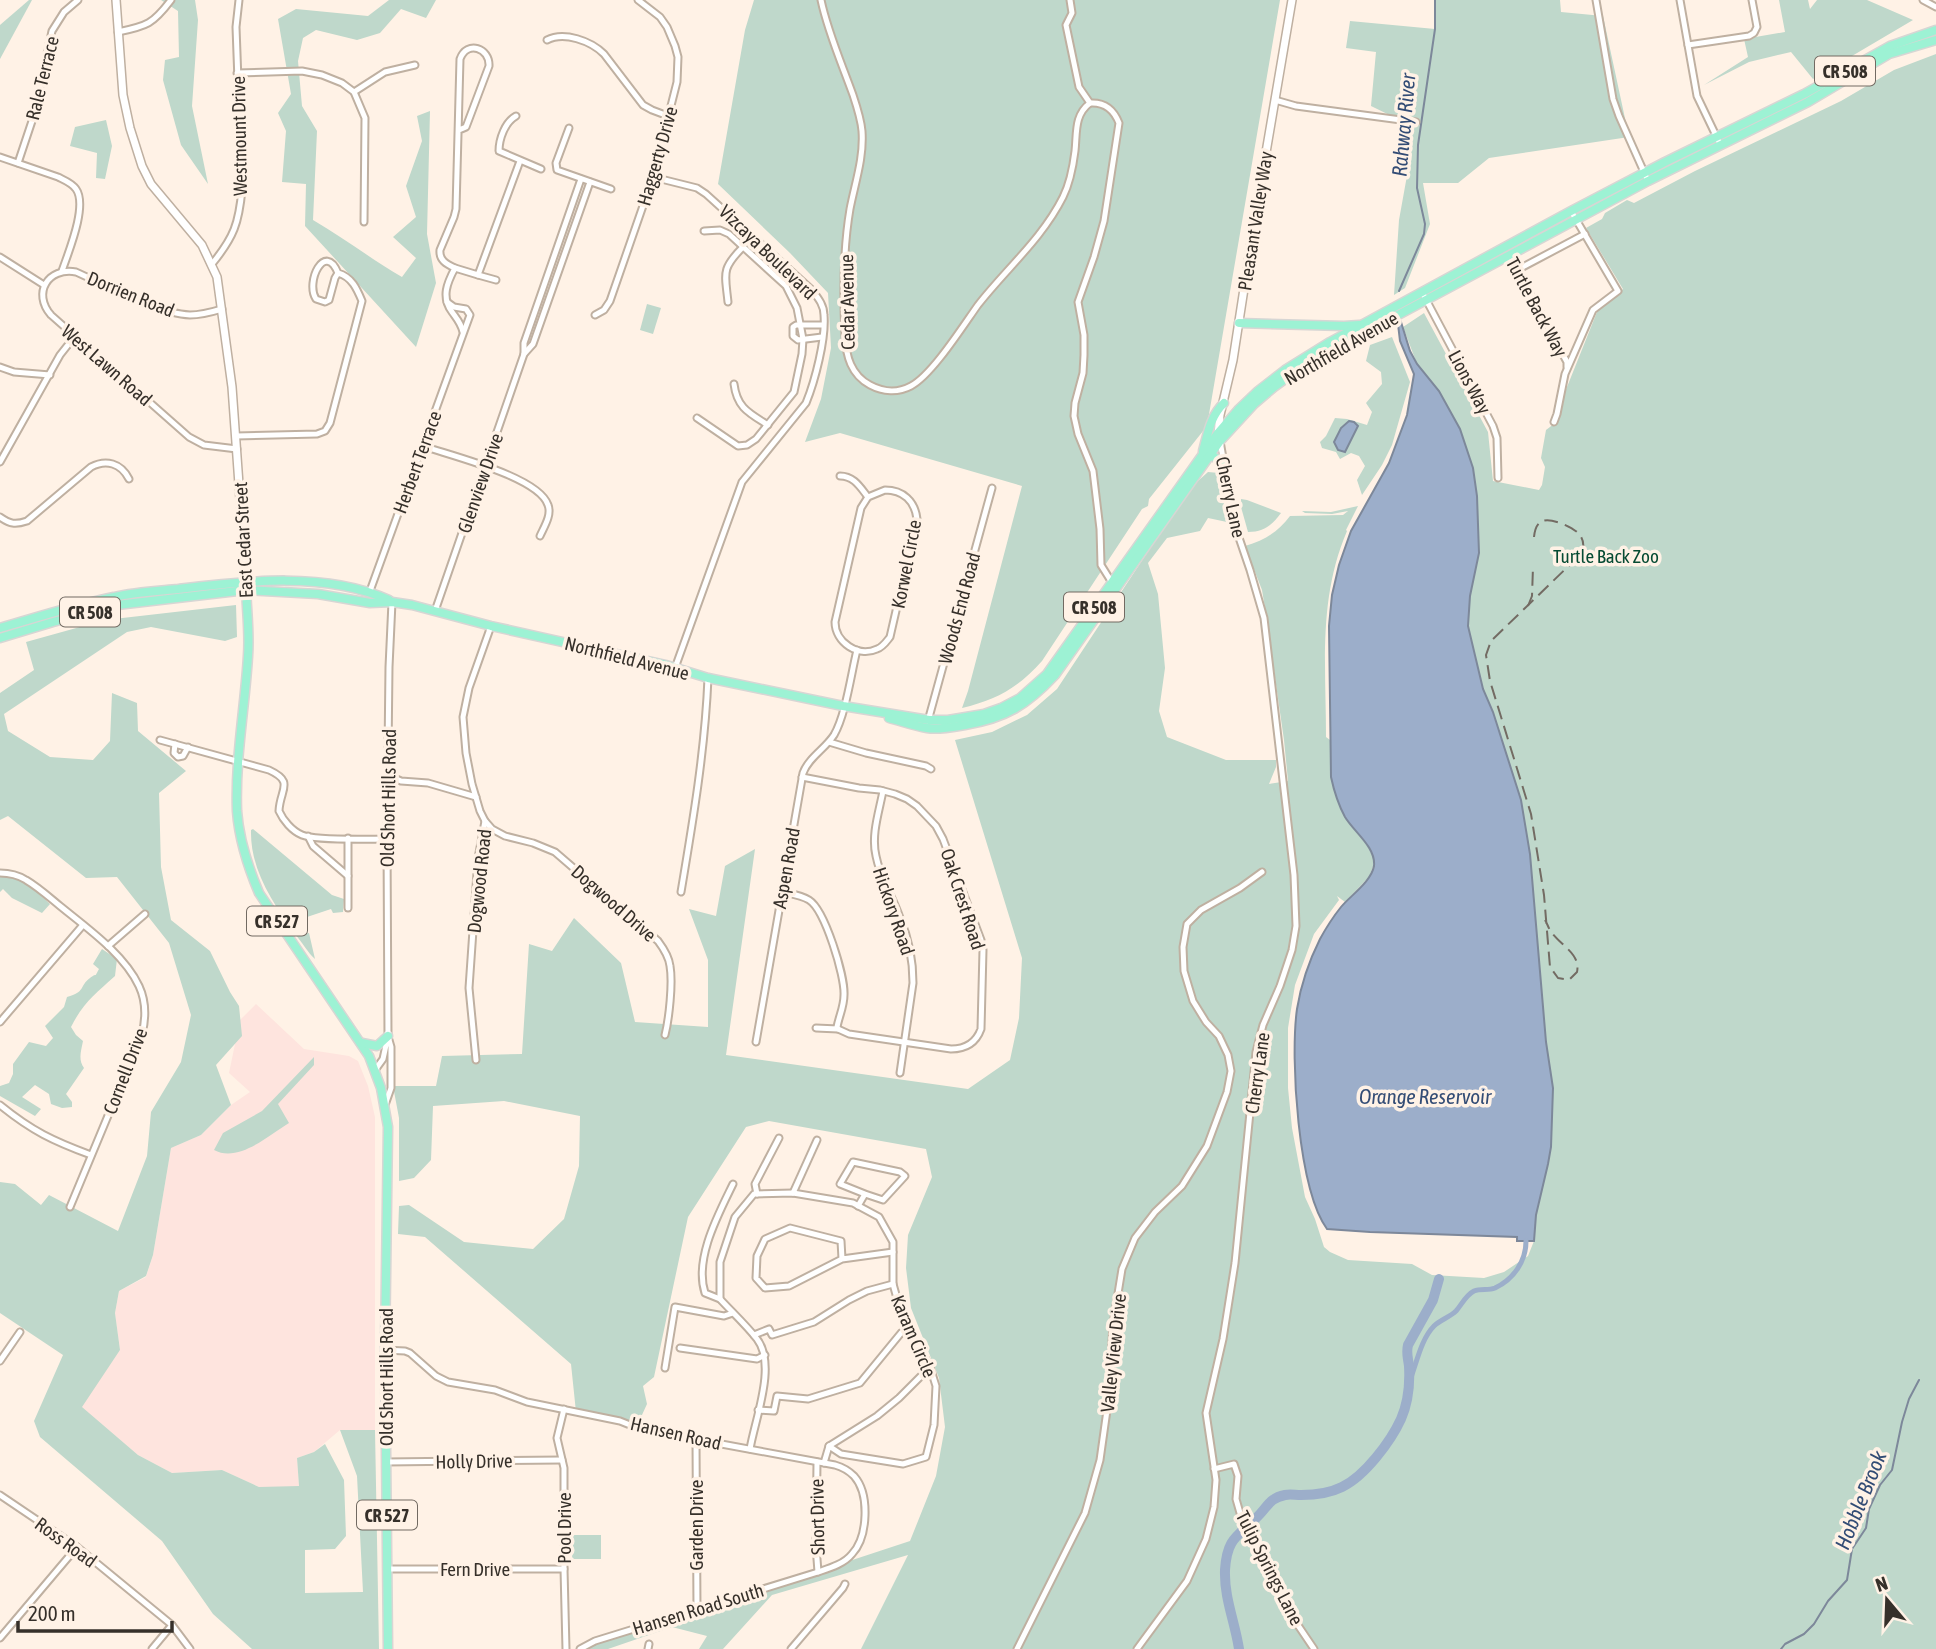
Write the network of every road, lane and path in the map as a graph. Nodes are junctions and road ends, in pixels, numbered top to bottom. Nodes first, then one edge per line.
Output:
1 (78, 0) edge
2 (116, 0) edge
3 (171, 0) edge
4 (239, 0) edge
5 (638, 0) edge
6 (821, 0) edge
7 (1070, 0) edge
8 (1292, 0) edge
9 (1596, 0) edge
10 (1679, 0) edge
11 (1752, 0) edge
12 (1923, 0) edge
13 (1936, 7) edge
14 (1936, 30) edge
15 (118, 32) junction
16 (547, 40) dead end
17 (1936, 40) edge
18 (1688, 45) junction
19 (415, 65) dead end
20 (237, 73) junction
21 (355, 92) junction
22 (1275, 100) junction
23 (1088, 101) junction
24 (516, 116) dead end
25 (668, 116) junction
26 (1416, 122) dead end
27 (569, 128) dead end
28 (459, 130) junction
29 (1718, 140) junction
30 (0, 156) edge
31 (520, 160) junction
32 (18, 163) junction
33 (541, 169) dead end
34 (653, 177) junction
35 (1646, 177) junction
36 (581, 179) junction
37 (590, 182) junction
38 (611, 189) dead end
39 (1573, 215) junction
40 (364, 222) dead end
41 (704, 231) dead end
42 (1585, 234) junction
43 (1505, 246) junction
44 (743, 247) junction
45 (1510, 256) junction
46 (0, 257) edge
47 (212, 264) junction
48 (455, 268) junction
49 (1517, 270) junction
50 (62, 271) junction
51 (338, 273) junction
52 (478, 275) junction
53 (496, 281) dead end
54 (44, 285) junction
55 (1424, 296) junction
56 (447, 302) junction
57 (728, 302) dead end
58 (222, 309) junction
59 (595, 315) dead end
60 (1239, 323) junction
61 (823, 325) junction
62 (1362, 325) junction
63 (801, 326) junction
64 (463, 332) junction
65 (75, 336) junction
66 (1350, 336) junction
67 (822, 337) junction
68 (803, 339) junction
69 (524, 354) junction
70 (0, 367) edge
71 (1567, 367) junction
72 (50, 375) junction
73 (734, 384) dead end
74 (1224, 403) junction
75 (697, 418) dead end
76 (1554, 422) dead end
77 (768, 425) junction
78 (236, 436) junction
79 (1219, 437) junction
80 (423, 446) junction
81 (237, 449) junction
82 (1205, 457) junction
83 (0, 462) edge
84 (1224, 464) junction
85 (486, 467) junction
86 (840, 476) dead end
87 (129, 478) dead end
88 (1498, 478) dead end
89 (992, 488) dead end
90 (868, 497) junction
91 (0, 517) edge
92 (540, 536) dead end
93 (1111, 582) junction
94 (246, 586) junction
95 (370, 591) junction
96 (333, 596) junction
97 (392, 601) junction
98 (435, 611) junction
99 (491, 625) junction
100 (25, 626) junction
101 (0, 628) edge
102 (0, 638) edge
103 (857, 650) junction
104 (675, 668) junction
105 (708, 678) junction
106 (843, 706) junction
107 (928, 724) junction
108 (160, 740) dead end
109 (829, 742) junction
110 (175, 744) junction
111 (188, 747) junction
112 (239, 763) junction
113 (931, 769) dead end
114 (388, 771) junction
115 (802, 777) junction
116 (883, 791) junction
117 (475, 797) junction
118 (485, 821) junction
119 (308, 836) junction
120 (348, 838) junction
121 (387, 839) junction
122 (0, 873) edge
123 (1262, 873) dead end
124 (348, 876) junction
125 (681, 892) dead end
126 (782, 892) junction
127 (348, 908) dead end
128 (145, 914) dead end
129 (83, 925) junction
130 (108, 946) junction
131 (0, 1022) edge
132 (816, 1028) dead end
133 (838, 1029) junction
134 (665, 1035) dead end
135 (388, 1037) junction
136 (756, 1042) dead end
137 (905, 1042) junction
138 (362, 1043) junction
139 (477, 1060) dead end
140 (375, 1070) junction
141 (900, 1073) dead end
142 (0, 1105) edge
143 (385, 1105) junction
144 (779, 1138) dead end
145 (817, 1140) dead end
146 (92, 1155) junction
147 (733, 1184) dead end
148 (793, 1193) junction
149 (757, 1194) junction
150 (865, 1194) junction
151 (858, 1206) junction
152 (70, 1207) dead end
153 (893, 1252) junction
154 (842, 1259) junction
155 (893, 1284) junction
156 (720, 1299) junction
157 (733, 1313) junction
158 (908, 1329) junction
159 (20, 1332) dead end
160 (754, 1335) junction
161 (680, 1348) dead end
162 (385, 1350) junction
163 (765, 1355) junction
164 (0, 1361) edge
165 (930, 1367) junction
166 (665, 1368) dead end
167 (564, 1409) junction
168 (758, 1410) junction
169 (696, 1440) junction
170 (829, 1446) junction
171 (750, 1449) junction
172 (562, 1460) junction
173 (386, 1462) junction
174 (817, 1462) junction
175 (824, 1463) junction
176 (1214, 1469) junction
177 (0, 1495) edge
178 (77, 1547) junction
179 (564, 1569) junction
180 (387, 1570) junction
181 (818, 1572) junction
182 (845, 1584) dead end
183 (696, 1609) junction
184 (172, 1625) junction
185 (0, 1638) edge
186 (152, 1649) edge
187 (190, 1649) edge
188 (388, 1649) edge
189 (566, 1649) edge
190 (580, 1649) edge
191 (792, 1649) edge
192 (1017, 1649) edge
193 (1137, 1649) edge
194 (1314, 1649) edge

1 - 32 street, Rale Terrace
2 - 15 main road, East Cedar Street / CR 527
3 - 15 street
4 - 20 street, Westmount Drive
5 - 25 street, Haggerty Drive
6 - 23 street, Cedar Avenue
7 - 23 street
8 - 22 main road, Pleasant Valley Way
9 - 35 street
10 - 18 street
11 - 18 street
12 - 13 street
14 - 29 main road, Northfield Avenue / CR 508
15 - 47 main road, East Cedar Street / CR 527
16 - 25 street
17 - 29 main road, Northfield Avenue / CR 508
18 - 29 street
19 - 21 street
20 - 21 street
20 - 47 street, Westmount Drive
21 - 40 street
22 - 26 street
22 - 60 main road, Pleasant Valley Way
23 - 93 street
24 - 31 street
25 - 34 street, Haggerty Drive
27 - 36 street
28 - 28 street
28 - 48 street
29 - 35 main road, Northfield Avenue / CR 508
30 - 32 street
31 - 33 street
31 - 52 street
32 - 50 street
34 - 59 street, Haggerty Drive
34 - 61 street, Vizcaya Boulevard
35 - 39 main road, Northfield Avenue / CR 508
36 - 37 street
36 - 69 street, Glenview Drive
37 - 38 street
37 - 69 street, Glenview Drive
39 - 42 street
39 - 43 main road, Northfield Avenue / CR 508
39 - 45 main road, Northfield Avenue / CR 508
41 - 44 street
42 - 49 street
42 - 71 street
43 - 45 street, Turtle Back Way
43 - 55 main road, Northfield Avenue / CR 508
44 - 57 street
44 - 63 street
45 - 49 street, Turtle Back Way
45 - 55 main road, Northfield Avenue / CR 508
46 - 54 street
47 - 58 main road, East Cedar Street / CR 527
48 - 52 street
48 - 56 street
49 - 71 street, Turtle Back Way
50 - 54 street, Dorrien Road
50 - 58 street, Dorrien Road
51 - 51 street
51 - 78 street
52 - 53 street
54 - 65 street, West Lawn Road
55 - 62 main road, Northfield Avenue / CR 508
55 - 66 main road, Northfield Avenue / CR 508
55 - 88 street, Lions Way
56 - 64 street
56 - 64 street
58 - 78 main road, East Cedar Street / CR 527
60 - 62 main road
60 - 74 main road, Pleasant Valley Way
61 - 63 street
61 - 67 street, Vizcaya Boulevard
62 - 66 main road, Northfield Avenue / CR 508
63 - 68 street
64 - 80 street, Herbert Terrace
65 - 72 street
65 - 81 street, West Lawn Road
66 - 79 main road, Northfield Avenue / CR 508
67 - 68 street
67 - 104 street, Vizcaya Boulevard
68 - 77 street
69 - 85 street, Glenview Drive
70 - 72 street
71 - 76 street
72 - 83 street
73 - 77 street
74 - 79 main road, Pleasant Valley Way
74 - 82 main road
75 - 77 street
78 - 81 main road, East Cedar Street / CR 527
79 - 82 main road, Northfield Avenue / CR 508
79 - 84 street, Cherry Lane
80 - 85 street
80 - 95 street, Herbert Terrace
81 - 94 main road, East Cedar Street / CR 527
82 - 84 main road
82 - 93 main road, Northfield Avenue / CR 508
82 - 107 main road, Northfield Avenue / CR 508
84 - 176 street, Cherry Lane
85 - 92 street
85 - 98 street, Glenview Drive
86 - 90 street
87 - 91 street
89 - 107 street, Woods End Road
90 - 103 street
90 - 103 street, Korwel Circle
93 - 107 main road, Northfield Avenue / CR 508
94 - 95 main road, CR 508
94 - 96 main road, CR 508
94 - 100 main road, CR 508
94 - 112 main road, East Cedar Street / CR 527
95 - 96 main road
95 - 97 main road, CR 508
96 - 97 main road, CR 508
97 - 98 main road, Northfield Avenue / CR 508
97 - 114 street, Old Short Hills Road
98 - 99 main road, Northfield Avenue / CR 508
99 - 104 main road, Northfield Avenue / CR 508
99 - 117 street, Dogwood Road
100 - 101 main road, CR 508
100 - 102 main road, CR 508
103 - 106 street
104 - 105 main road, Northfield Avenue / CR 508
105 - 106 main road, Northfield Avenue / CR 508
105 - 125 street
106 - 107 main road, Northfield Avenue / CR 508
106 - 109 street, Aspen Road
108 - 110 street
109 - 113 street
109 - 115 street, Aspen Road
110 - 111 street
110 - 111 street
111 - 112 street
112 - 119 street
112 - 138 main road, East Cedar Street / CR 527
114 - 117 street
114 - 121 street, Old Short Hills Road
115 - 116 street, Oak Crest Road
115 - 126 street, Aspen Road
116 - 137 street, Hickory Road
116 - 137 street, Oak Crest Road
117 - 118 street, Dogwood Road
118 - 134 street, Dogwood Drive
118 - 139 street, Dogwood Road
119 - 120 street
119 - 124 street
120 - 121 street
120 - 124 street
121 - 135 street, Old Short Hills Road
122 - 129 street, Cornell Drive
123 - 192 street, Valley View Drive
124 - 127 street
126 - 133 street
126 - 136 street, Aspen Road
128 - 130 street
129 - 130 street, Cornell Drive
129 - 131 street
130 - 146 street, Cornell Drive
132 - 133 street, Oak Crest Road
133 - 137 street, Oak Crest Road
135 - 138 main road
135 - 140 street, Old Short Hills Road
135 - 143 street, Old Short Hills Road
137 - 141 street, Hickory Road
138 - 140 main road, East Cedar Street / CR 527
140 - 143 main road, Old Short Hills Road / CR 527
142 - 146 street
143 - 162 main road, Old Short Hills Road / CR 527
144 - 149 street
145 - 148 street
146 - 152 street, Cornell Drive
147 - 156 street
148 - 149 street, Karam Circle
148 - 151 street, Karam Circle
149 - 156 street
150 - 150 street
150 - 151 street
151 - 153 street, Karam Circle
153 - 154 street
153 - 155 street, Karam Circle
154 - 154 street
155 - 158 street, Karam Circle
155 - 160 street
156 - 157 street
157 - 160 street
157 - 166 street
158 - 165 street, Karam Circle
158 - 168 street
159 - 164 street
160 - 163 street
161 - 163 street
162 - 167 street, Hansen Road
162 - 173 main road, Old Short Hills Road / CR 527
163 - 168 street
165 - 170 street
165 - 170 street, Karam Circle
167 - 169 street, Hansen Road
167 - 172 street, Pool Drive
168 - 171 street
169 - 171 street, Hansen Road
169 - 183 street, Garden Drive
170 - 175 street
171 - 174 street, Hansen Road
172 - 173 street, Holly Drive
172 - 179 street, Pool Drive
173 - 180 main road, Old Short Hills Road / CR 527
174 - 175 street, Hansen Road
174 - 181 street, Short Drive
175 - 181 street, Hansen Road
176 - 193 street, Cherry Lane
176 - 194 street, Tulip Springs Lane
177 - 178 street, Ross Road
178 - 184 street, Ross Road
178 - 185 street
179 - 180 street, Fern Drive
179 - 189 street, Pool Drive
180 - 188 main road, Old Short Hills Road / CR 527
181 - 183 street, Hansen Road South
182 - 191 street
183 - 190 street, Hansen Road South
184 - 186 street
184 - 187 street, Ross Road

